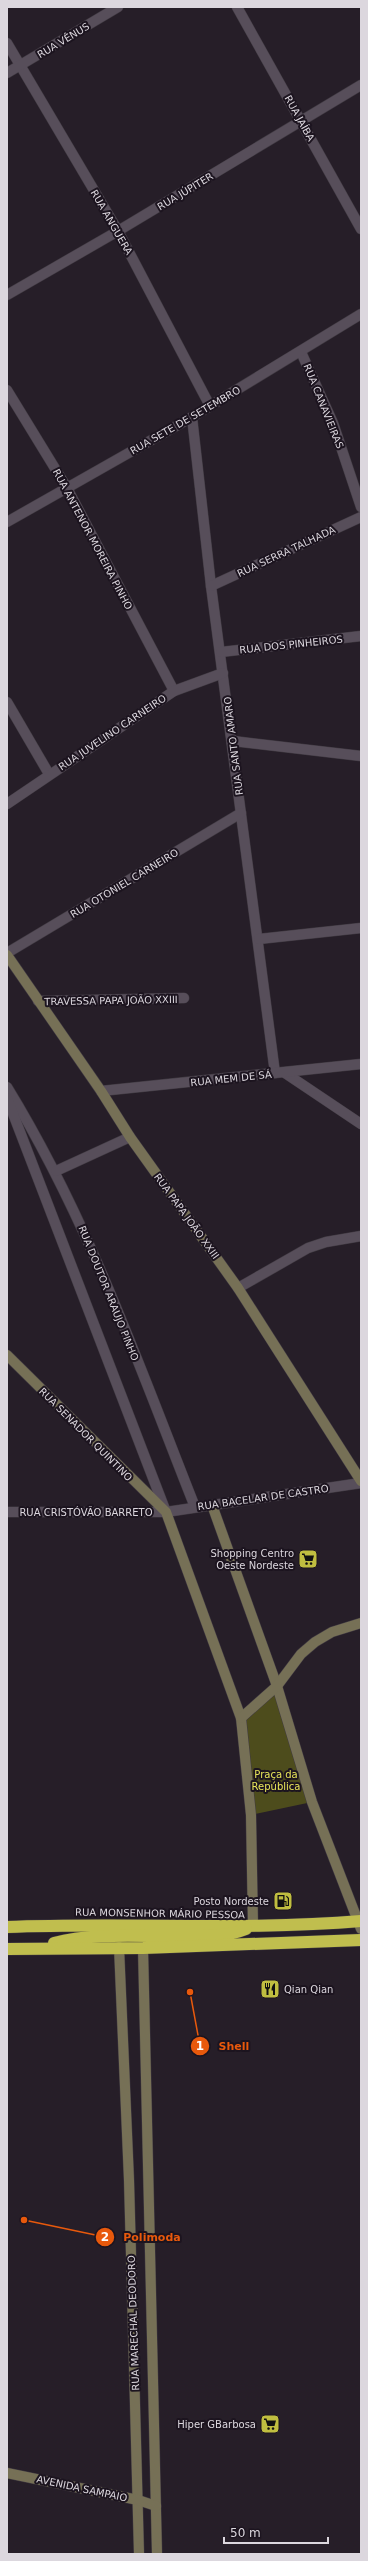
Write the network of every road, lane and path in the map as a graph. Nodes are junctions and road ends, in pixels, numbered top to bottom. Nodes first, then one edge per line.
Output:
1 (118, 7) edge
2 (237, 7) edge
3 (7, 43) edge
4 (20, 66) junction
5 (7, 73) edge
6 (361, 85) edge
7 (302, 121) junction
8 (361, 229) edge
9 (118, 231) junction
10 (7, 295) edge
11 (361, 314) edge
12 (301, 352) junction
13 (7, 390) edge
14 (210, 406) junction
15 (192, 417) junction
16 (67, 488) junction
17 (361, 507) edge
18 (361, 517) edge
19 (7, 522) edge
20 (211, 586) junction
21 (361, 636) edge
22 (221, 652) junction
23 (223, 673) junction
24 (174, 690) junction
25 (7, 702) edge
26 (234, 741) junction
27 (361, 756) edge
28 (49, 774) junction
29 (7, 804) edge
30 (240, 813) junction
31 (361, 928) edge
32 (259, 939) junction
33 (7, 954) edge
34 (184, 998) dead end
35 (38, 1001) junction
36 (361, 1064) edge
37 (280, 1073) junction
38 (7, 1087) edge
39 (101, 1091) junction
40 (7, 1098) edge
41 (361, 1124) edge
42 (130, 1137) junction
43 (56, 1171) junction
44 (361, 1236) edge
45 (238, 1288) junction
46 (7, 1355) edge
47 (361, 1482) edge
48 (212, 1505) junction
49 (195, 1507) junction
50 (7, 1512) edge
51 (166, 1512) junction
52 (361, 1623) edge
53 (277, 1686) junction
54 (241, 1718) junction
55 (360, 1924) edge
56 (7, 1926) edge
57 (253, 1926) junction
58 (361, 1940) edge
59 (119, 1947) junction
60 (41, 1948) junction
61 (143, 1948) junction
62 (7, 1949) edge
63 (7, 2473) edge
64 (138, 2500) junction
65 (156, 2506) junction
66 (139, 2554) edge
67 (157, 2554) edge

1 - 4 street, RUA VÊNUS
2 - 7 street, RUA JAÍBA
3 - 4 street, RUA ANGUERA
4 - 5 street, RUA VÊNUS
4 - 9 street, RUA ANGUERA
6 - 7 street, RUA JÚPITER
7 - 8 street, RUA JAÍBA
7 - 9 street, RUA JÚPITER
9 - 10 street, RUA JÚPITER
9 - 14 street, RUA ANGUERA
11 - 12 street, RUA SETE DE SETEMBRO
12 - 14 street, RUA SETE DE SETEMBRO
12 - 17 street, RUA CANAVIEIRAS
13 - 16 street, RUA ANTENOR MOREIRA PINHO
14 - 15 street, RUA SETE DE SETEMBRO
15 - 16 street, RUA SETE DE SETEMBRO
15 - 20 street, RUA SANTO AMARO
16 - 19 street, RUA SETE DE SETEMBRO
16 - 24 street, RUA ANTENOR MOREIRA PINHO
18 - 20 street, RUA SERRA TALHADA
20 - 22 street, RUA SANTO AMARO
21 - 22 street, RUA DOS PINHEIROS
22 - 23 street, RUA SANTO AMARO
23 - 24 street, RUA JUVELINO CARNEIRO
23 - 26 street, RUA SANTO AMARO
24 - 28 street, RUA JUVELINO CARNEIRO
25 - 28 street
26 - 27 street
26 - 30 street, RUA SANTO AMARO
28 - 29 street, RUA JUVELINO CARNEIRO
30 - 32 street, RUA SANTO AMARO
30 - 33 street, RUA OTONIEL CARNEIRO
31 - 32 street
32 - 37 street, RUA SANTO AMARO
33 - 35 street, RUA PAPA JOÃO XXIII
34 - 35 street, TRAVESSA PAPA JOÃO XXIII
35 - 39 street, RUA PAPA JOÃO XXIII
36 - 37 street, RUA MEM DE SÁ
37 - 39 street, RUA MEM DE SÁ
37 - 41 street
38 - 43 street, RUA DOUTOR ARAUJO PINHO
39 - 42 street, RUA PAPA JOÃO XXIII
40 - 51 street
42 - 43 street
42 - 45 street, RUA PAPA JOÃO XXIII
43 - 49 street, RUA DOUTOR ARAUJO PINHO
44 - 45 street
45 - 47 street, RUA PAPA JOÃO XXIII
46 - 51 street, RUA SENADOR QUINTINO
47 - 48 street, RUA BACELAR DE CASTRO
48 - 49 street, RUA BACELAR DE CASTRO
48 - 53 street
49 - 51 street, RUA BACELAR DE CASTRO
50 - 51 street, RUA CRISTÓVÃO BARRETO
51 - 54 street
52 - 53 street
53 - 54 street
53 - 55 street
54 - 57 street
55 - 57 highway, RUA MONSENHOR MÁRIO PESSOA
56 - 57 highway, RUA MONSENHOR MÁRIO PESSOA
57 - 60 highway
58 - 61 highway
59 - 60 highway
59 - 61 highway
59 - 64 street, RUA MARECHAL DEODORO
60 - 62 highway
61 - 65 street, RUA MARECHAL DEODORO
63 - 64 street, AVENIDA SAMPAIO
64 - 65 street, AVENIDA SAMPAIO
64 - 66 street, RUA MARECHAL DEODORO
65 - 67 street, RUA MARECHAL DEODORO

